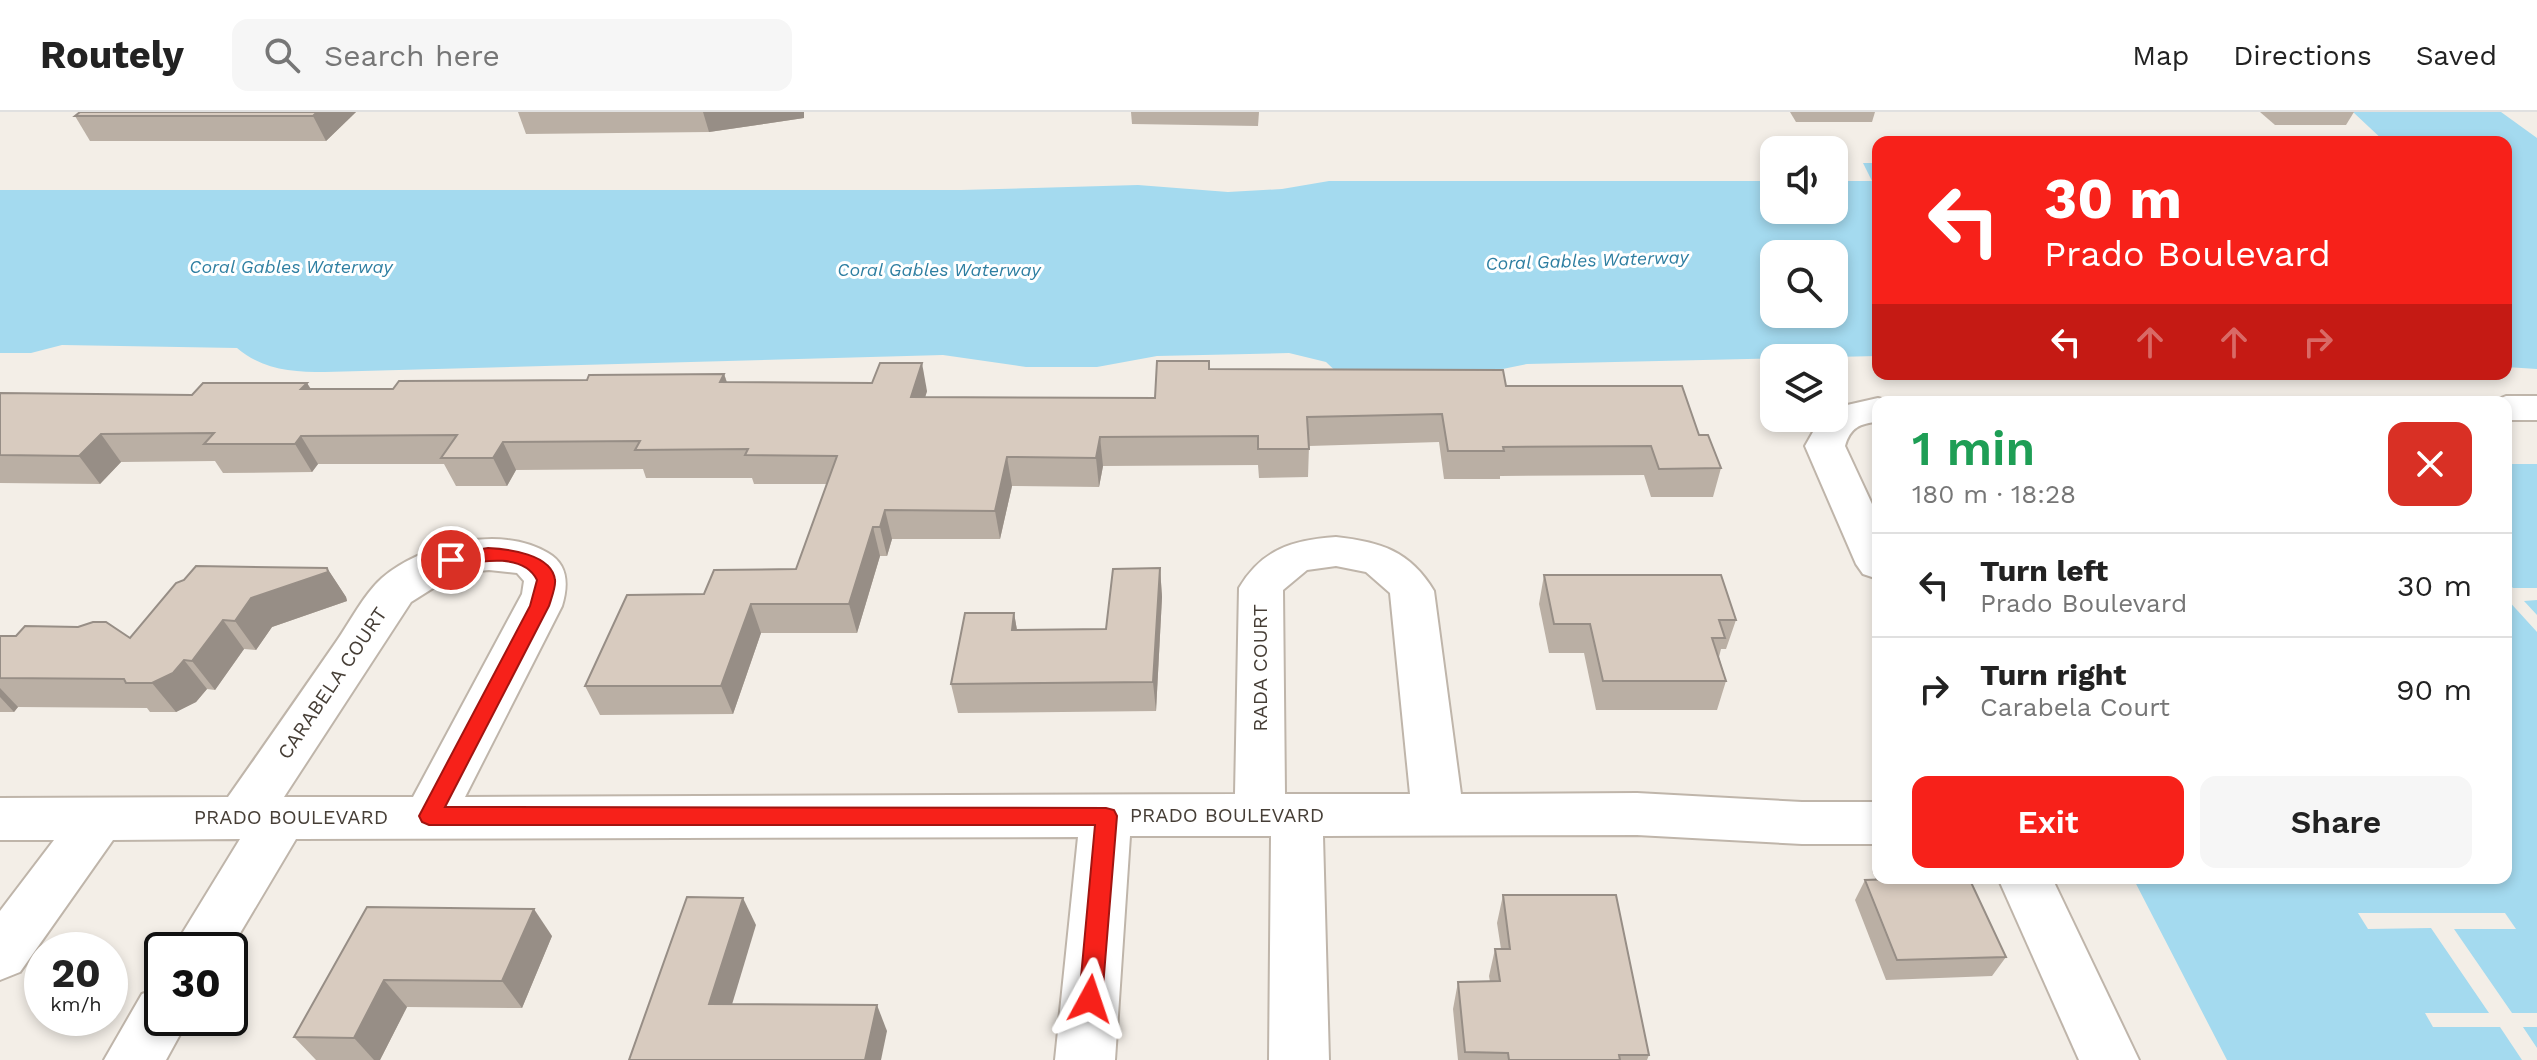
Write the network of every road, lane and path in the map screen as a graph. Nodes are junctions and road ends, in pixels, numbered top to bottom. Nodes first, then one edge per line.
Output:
1 (2512, 408) edge
2 (2537, 408) edge
3 (1872, 411) edge
4 (1872, 551) edge
5 (1438, 814) junction
6 (1278, 815) junction
7 (429, 816) junction
8 (1106, 816) junction
9 (262, 817) junction
10 (100, 818) junction
11 (0, 819) edge
12 (1872, 823) edge
13 (2028, 884) edge
14 (208, 932) edge
15 (0, 955) edge
16 (148, 1036) edge
17 (134, 1060) edge
18 (1085, 1060) edge
19 (1299, 1060) edge
20 (2109, 1060) edge

1 - 2 street
3 - 4 street
5 - 6 street, PRADO BOULEVARD
5 - 6 street, RADA COURT
5 - 12 street, PRADO BOULEVARD
6 - 8 street, PRADO BOULEVARD
6 - 19 street, RADA COURT
7 - 8 street, PRADO BOULEVARD
7 - 9 street, PRADO BOULEVARD
7 - 9 street, CARABELA COURT
8 - 18 street
9 - 10 street, PRADO BOULEVARD
9 - 14 street
10 - 11 street, PRADO BOULEVARD
10 - 15 street
13 - 20 street
16 - 17 street

